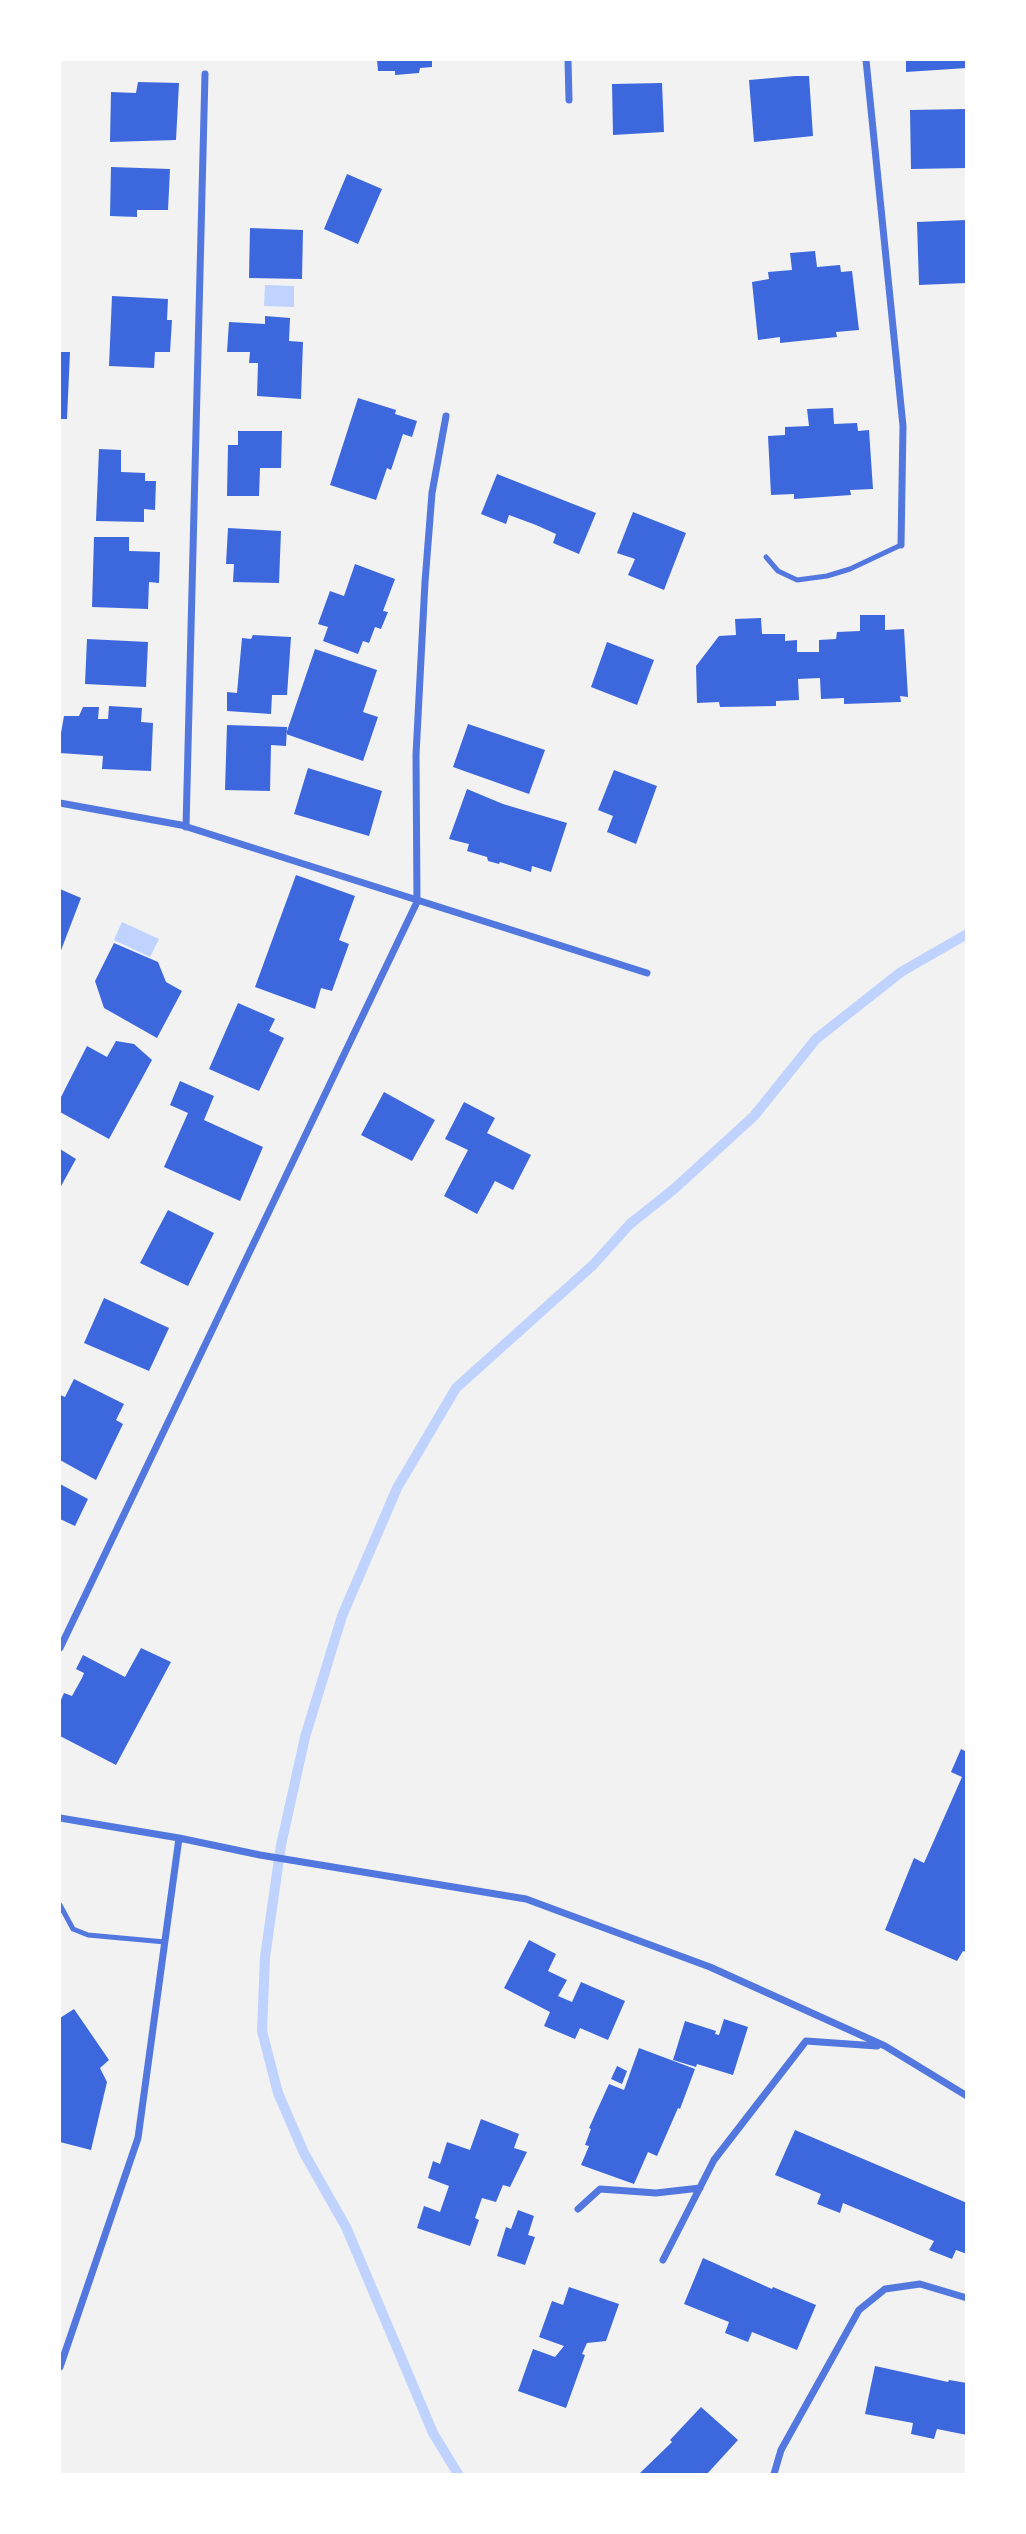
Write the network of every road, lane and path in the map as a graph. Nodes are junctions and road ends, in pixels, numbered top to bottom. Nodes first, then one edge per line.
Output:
1 (568, 60) edge
2 (866, 60) edge
3 (205, 74) dead end
4 (569, 100) dead end
5 (446, 416) dead end
6 (901, 545) joint
7 (766, 557) dead end
8 (60, 803) edge
9 (186, 827) junction
10 (417, 902) junction
11 (647, 973) dead end
12 (60, 1648) edge
13 (60, 1818) edge
14 (180, 1838) junction
15 (60, 1905) edge
16 (165, 1942) junction
17 (884, 2046) junction
18 (967, 2096) edge
19 (700, 2188) junction
20 (578, 2209) dead end
21 (663, 2260) dead end
22 (967, 2298) edge
23 (60, 2367) edge
24 (774, 2474) edge

1 - 4 street
2 - 6 street
3 - 9 street
5 - 10 street
6 - 7 lane
8 - 9 street
9 - 10 street
10 - 11 street
10 - 12 street
13 - 14 street
14 - 16 street
14 - 17 street
15 - 16 lane
16 - 23 street
17 - 18 street
17 - 19 street
19 - 20 street
19 - 21 street
22 - 24 street

